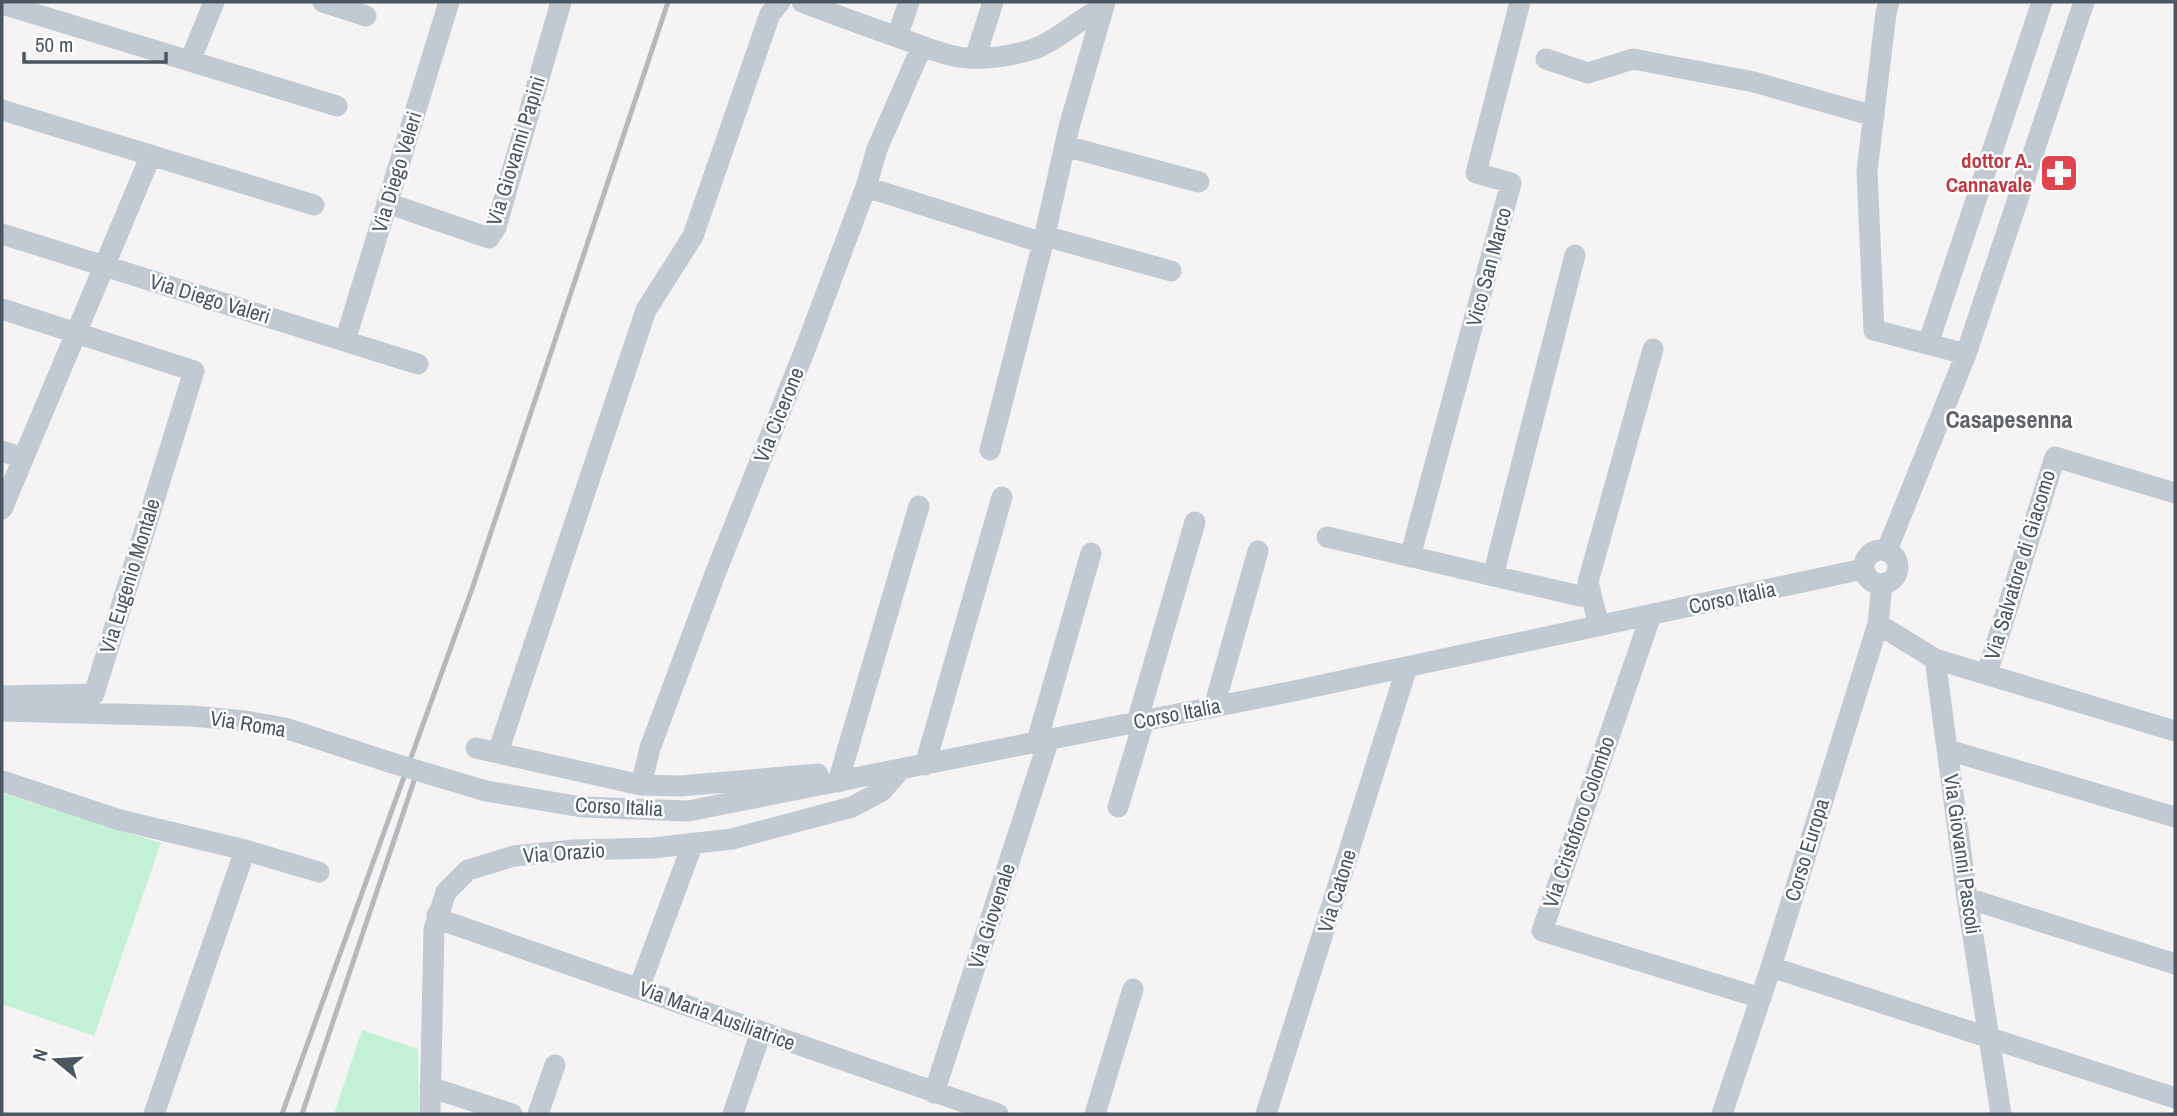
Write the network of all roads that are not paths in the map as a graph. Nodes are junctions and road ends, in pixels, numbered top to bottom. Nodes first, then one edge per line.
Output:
1 (214, 2) edge
2 (323, 2) edge
3 (449, 2) edge
4 (561, 2) edge
5 (779, 2) edge
6 (802, 2) edge
7 (909, 2) edge
8 (993, 2) edge
9 (1520, 2) edge
10 (1889, 2) edge
11 (2042, 2) edge
12 (2084, 2) edge
13 (2, 4) edge
14 (1104, 5) edge
15 (366, 16) dead end
16 (897, 37) junction
17 (922, 46) junction
18 (975, 58) junction
19 (1546, 59) dead end
20 (190, 61) junction
21 (337, 106) dead end
22 (2, 110) edge
23 (1874, 116) junction
24 (1065, 146) junction
25 (150, 155) junction
26 (1199, 182) dead end
27 (866, 187) junction
28 (387, 203) junction
29 (314, 205) dead end
30 (2, 234) edge
31 (1044, 239) junction
32 (1575, 255) dead end
33 (102, 266) junction
34 (1171, 271) dead end
35 (2, 309) edge
36 (76, 333) junction
37 (345, 341) junction
38 (1928, 344) junction
39 (1653, 349) dead end
40 (1966, 354) junction
41 (418, 364) dead end
42 (990, 450) dead end
43 (2, 451) edge
44 (23, 458) junction
45 (2175, 493) edge
46 (1002, 497) dead end
47 (919, 506) dead end
48 (2, 509) edge
49 (1195, 522) dead end
50 (1327, 537) dead end
51 (1887, 550) junction
52 (1258, 551) dead end
53 (1091, 553) dead end
54 (1410, 556) junction
55 (1863, 569) junction
56 (1493, 576) junction
57 (1882, 584) junction
58 (1591, 596) junction
59 (1651, 615) junction
60 (1878, 624) junction
61 (1599, 626) junction
62 (1935, 659) junction
63 (1407, 667) junction
64 (1987, 673) junction
65 (2, 696) edge
66 (1214, 707) junction
67 (2, 711) edge
68 (1141, 721) junction
69 (2175, 731) edge
70 (1043, 740) junction
71 (476, 748) dead end
72 (1948, 750) junction
73 (498, 752) junction
74 (925, 765) junction
75 (900, 771) junction
76 (2, 781) edge
77 (834, 783) junction
78 (641, 785) junction
79 (486, 791) joint
80 (1118, 807) dead end
81 (2175, 817) edge
82 (692, 843) junction
83 (245, 850) junction
84 (319, 872) dead end
85 (1967, 898) junction
86 (437, 915) junction
87 (2175, 964) edge
88 (1771, 967) junction
89 (639, 988) junction
90 (1133, 989) dead end
91 (1761, 998) junction
92 (761, 1032) junction
93 (1989, 1039) junction
94 (555, 1065) dead end
95 (430, 1087) junction
96 (2175, 1098) edge
97 (944, 1102) edge
98 (1730, 1112) edge
99 (154, 1114) edge
100 (430, 1114) edge
101 (512, 1114) edge
102 (538, 1114) edge
103 (733, 1114) edge
104 (998, 1114) edge
105 (1095, 1114) edge
106 (1266, 1114) edge
107 (2001, 1114) edge

1 - 20 street
2 - 15 street
3 - 28 street, Via Diego Veleri
4 - 28 street, Via Giovanni Papini
5 - 73 street
6 - 16 street
7 - 16 street
8 - 18 street
9 - 54 street, Vico San Marco
10 - 23 street
11 - 38 street
12 - 40 street
13 - 20 street
14 - 18 street
14 - 24 street
16 - 17 street
17 - 18 street
17 - 27 street, Via Cicerone
19 - 23 street
20 - 21 street
22 - 25 street
23 - 38 street
24 - 26 street
24 - 31 street
25 - 29 street
25 - 33 street
27 - 31 street
27 - 78 street, Via Cicerone
28 - 37 street, Via Diego Veleri
30 - 33 street, Via Diego Valeri
31 - 34 street
31 - 42 street
32 - 56 street
33 - 36 street
33 - 37 street, Via Diego Valeri
35 - 36 street
36 - 44 street
36 - 65 street, Via Eugenio Montale
37 - 41 street, Via Diego Valeri
38 - 40 street
39 - 58 street
40 - 51 street
43 - 44 street
44 - 48 street
45 - 64 street, Via Salvatore di Giacomo
46 - 74 street
47 - 77 street
49 - 68 street
50 - 54 street
51 - 55 street
51 - 57 street
52 - 66 street
53 - 70 street, Via Giovenale
54 - 56 street
55 - 57 street
55 - 59 street, Corso Italia
56 - 58 street
57 - 60 street, Corso Europa
58 - 61 street
59 - 61 street, Corso Italia
59 - 91 street, Via Cristoforo Colombo
60 - 62 street
60 - 88 street, Corso Europa
61 - 63 street, Corso Italia
62 - 64 street
62 - 72 street, Via Giovanni Pascoli
63 - 66 street, Corso Italia
63 - 106 street, Via Catone
64 - 69 street
66 - 68 street, Corso Italia
67 - 79 street, Via Roma, bridge
68 - 70 street, Corso Italia
68 - 80 street
70 - 74 street, Corso Italia
70 - 97 street, Via Giovenale
71 - 73 street
72 - 81 street
72 - 85 street, Via Giovanni Pascoli
73 - 78 street
74 - 75 street, Corso Italia
75 - 77 street, Corso Italia
75 - 82 street, Via Orazio
76 - 83 street
77 - 78 street
77 - 79 street, Corso Italia
82 - 86 street, Via Orazio
82 - 89 street
83 - 84 street
83 - 99 street
85 - 87 street
85 - 93 street, Via Giovanni Pascoli
86 - 89 street, Via Maria Ausiliatrice
86 - 95 street, Via Orazio
88 - 91 street, Corso Europa
88 - 93 street
89 - 92 street, Via Maria Ausiliatrice
90 - 105 street
91 - 98 street, Corso Europa
92 - 97 street, Via Maria Ausiliatrice
92 - 103 street
93 - 96 street
93 - 107 street, Via Giovanni Pascoli
94 - 102 street
95 - 100 street, Via Orazio
95 - 101 street
97 - 104 street, Via Maria Ausiliatrice

